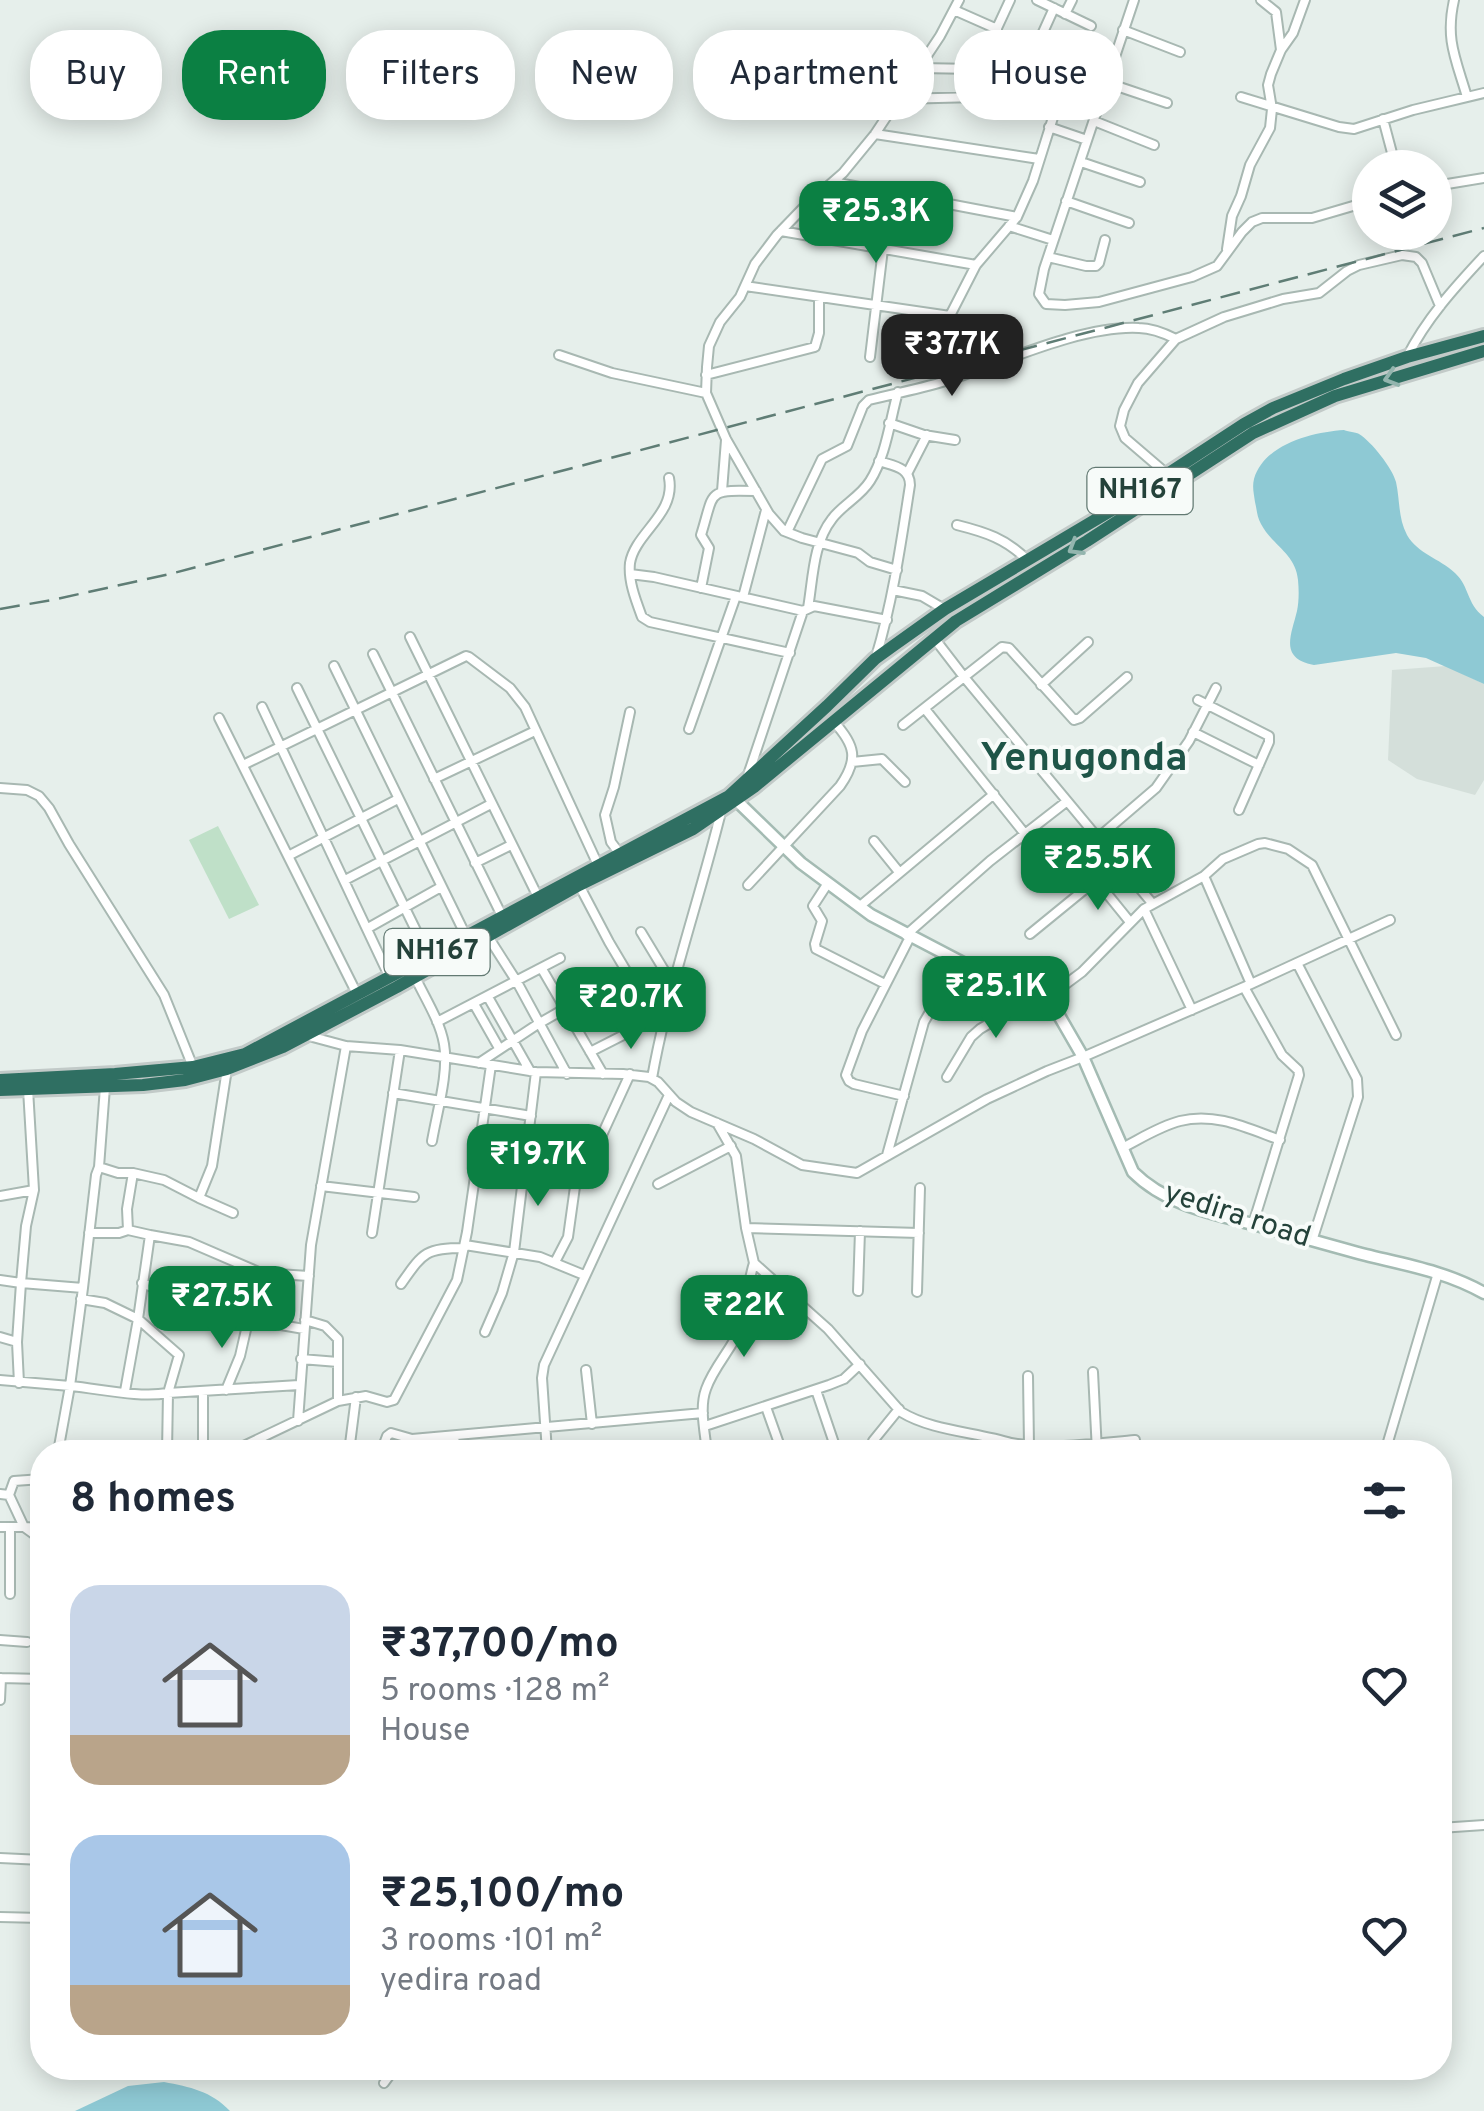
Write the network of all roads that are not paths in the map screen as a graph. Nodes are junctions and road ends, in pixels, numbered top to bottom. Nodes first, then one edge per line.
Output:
1 (960, 0) edge
2 (1010, 0) edge
3 (1037, 0) edge
4 (1072, 0) edge
5 (1134, 0) edge
6 (1261, 0) edge
7 (1305, 0) edge
8 (1454, 0) edge
9 (1054, 8) junction
10 (954, 10) junction
11 (1065, 14) junction
12 (1091, 26) dead end
13 (997, 29) joint
14 (1044, 30) edge
15 (1123, 30) joint
16 (934, 45) edge
17 (1281, 50) junction
18 (1180, 52) dead end
19 (1123, 88) edge
20 (1484, 93) edge
21 (1241, 97) dead end
22 (1467, 97) junction
23 (1166, 104) dead end
24 (1271, 106) junction
25 (1383, 119) junction
26 (884, 120) edge
27 (1051, 120) edge
28 (1094, 121) joint
29 (1049, 127) junction
30 (875, 134) junction
31 (1088, 140) junction
32 (1154, 144) dead end
33 (1391, 150) edge
34 (1039, 159) junction
35 (1080, 162) junction
36 (1484, 178) edge
37 (832, 182) junction
38 (1140, 182) dead end
39 (1452, 183) edge
40 (1066, 201) junction
41 (1352, 206) edge
42 (1017, 216) junction
43 (1129, 223) dead end
44 (1010, 226) junction
45 (781, 231) junction
46 (1053, 240) junction
47 (1105, 240) dead end
48 (883, 248) junction
49 (1227, 254) junction
50 (1484, 256) edge
51 (1048, 258) junction
52 (976, 265) junction
53 (745, 286) junction
54 (820, 297) junction
55 (877, 306) junction
56 (1440, 306) junction
57 (950, 316) junction
58 (1484, 336) edge
59 (1176, 339) junction
60 (936, 343) dead end
61 (1484, 351) edge
62 (559, 355) dead end
63 (870, 357) dead end
64 (1407, 357) junction
65 (706, 375) junction
66 (706, 392) junction
67 (898, 392) junction
68 (889, 424) junction
69 (927, 435) junction
70 (726, 439) junction
71 (955, 440) dead end
72 (879, 461) junction
73 (908, 472) junction
74 (1167, 474) junction
75 (669, 478) dead end
76 (722, 490) junction
77 (756, 491) junction
78 (766, 510) junction
79 (957, 526) dead end
80 (787, 532) junction
81 (820, 543) junction
82 (1027, 560) junction
83 (897, 570) junction
84 (630, 574) junction
85 (702, 588) junction
86 (893, 590) junction
87 (739, 596) junction
88 (945, 609) junction
89 (805, 610) junction
90 (887, 620) junction
91 (410, 637) dead end
92 (720, 638) junction
93 (934, 638) junction
94 (1088, 642) dead end
95 (790, 653) junction
96 (373, 654) dead end
97 (876, 659) junction
98 (334, 666) dead end
99 (428, 674) junction
100 (964, 677) junction
101 (1127, 678) dead end
102 (1041, 684) junction
103 (297, 688) dead end
104 (1216, 688) dead end
105 (393, 692) junction
106 (1198, 700) dead end
107 (1208, 704) junction
108 (262, 707) dead end
109 (925, 709) junction
110 (355, 710) junction
111 (630, 712) dead end
112 (220, 718) dead end
113 (834, 722) junction
114 (903, 725) dead end
115 (318, 728) junction
116 (689, 729) dead end
117 (535, 731) junction
118 (1194, 732) junction
119 (281, 746) junction
120 (471, 762) junction
121 (852, 762) junction
122 (243, 764) junction
123 (1259, 766) junction
124 (434, 779) junction
125 (747, 780) junction
126 (905, 782) dead end
127 (0, 788) edge
128 (994, 794) junction
129 (398, 799) junction
130 (736, 800) junction
131 (1066, 802) junction
132 (491, 804) junction
133 (1239, 810) dead end
134 (720, 812) junction
135 (361, 818) junction
136 (455, 822) junction
137 (1025, 834) junction
138 (324, 837) junction
139 (1098, 840) junction
140 (874, 841) dead end
141 (419, 842) junction
142 (512, 845) junction
143 (784, 847) junction
144 (620, 854) junction
145 (288, 856) junction
146 (382, 861) junction
147 (1117, 863) junction
148 (475, 864) junction
149 (598, 865) junction
150 (899, 872) junction
151 (1204, 876) junction
152 (1052, 878) dead end
153 (345, 880) junction
154 (1096, 880) junction
155 (828, 883) junction
156 (580, 885) junction
157 (748, 886) dead end
158 (441, 887) junction
159 (538, 897) junction
160 (860, 906) junction
161 (1148, 906) junction
162 (404, 907) junction
163 (502, 916) junction
164 (1390, 920) dead end
165 (1130, 922) junction
166 (368, 928) junction
167 (641, 932) dead end
168 (1030, 934) dead end
169 (487, 935) junction
170 (466, 936) junction
171 (908, 936) junction
172 (1350, 938) junction
173 (429, 956) junction
174 (560, 958) dead end
175 (959, 962) junction
176 (1296, 963) junction
177 (542, 968) junction
178 (627, 972) junction
179 (414, 977) junction
180 (390, 978) junction
181 (517, 982) junction
182 (884, 984) junction
183 (674, 985) junction
184 (1248, 985) junction
185 (358, 996) junction
186 (488, 996) junction
187 (1039, 999) junction
188 (474, 1004) junction
189 (564, 1009) junction
190 (1192, 1010) junction
191 (438, 1022) junction
192 (540, 1023) junction
193 (658, 1024) junction
194 (305, 1035) junction
195 (1396, 1035) dead end
196 (513, 1040) junction
197 (346, 1046) junction
198 (498, 1048) junction
199 (400, 1050) junction
200 (590, 1052) junction
201 (1083, 1057) junction
202 (446, 1058) junction
203 (479, 1063) junction
204 (491, 1065) junction
205 (193, 1067) junction
206 (227, 1069) junction
207 (532, 1072) junction
208 (568, 1074) junction
209 (603, 1074) junction
210 (630, 1074) junction
211 (946, 1077) dead end
212 (652, 1078) junction
213 (0, 1080) edge
214 (105, 1087) junction
215 (28, 1089) junction
216 (0, 1090) edge
217 (393, 1093) junction
218 (669, 1095) junction
219 (904, 1096) junction
220 (439, 1101) junction
221 (485, 1108) junction
222 (531, 1116) junction
223 (717, 1123) junction
224 (1280, 1140) junction
225 (432, 1141) dead end
226 (731, 1146) junction
227 (1122, 1148) junction
228 (887, 1155) junction
229 (99, 1167) junction
230 (133, 1173) junction
231 (658, 1184) dead end
232 (322, 1186) junction
233 (920, 1188) dead end
234 (34, 1190) junction
235 (377, 1193) junction
236 (0, 1196) edge
237 (414, 1197) dead end
238 (199, 1198) junction
239 (233, 1213) dead end
240 (1253, 1224) junction
241 (746, 1228) junction
242 (128, 1230) junction
243 (860, 1231) junction
244 (89, 1233) junction
245 (372, 1233) dead end
246 (919, 1233) junction
247 (150, 1235) junction
248 (1312, 1241) junction
249 (465, 1247) junction
250 (514, 1252) junction
251 (554, 1262) junction
252 (754, 1263) junction
253 (1438, 1272) junction
254 (584, 1275) junction
255 (309, 1276) junction
256 (0, 1280) edge
257 (142, 1282) junction
258 (21, 1283) junction
259 (401, 1284) dead end
260 (83, 1288) junction
261 (858, 1291) dead end
262 (918, 1292) dead end
263 (1484, 1293) edge
264 (81, 1298) junction
265 (138, 1319) junction
266 (248, 1320) junction
267 (305, 1325) junction
268 (486, 1332) dead end
269 (0, 1337) edge
270 (17, 1342) junction
271 (301, 1359) junction
272 (338, 1362) junction
273 (860, 1364) junction
274 (586, 1370) dead end
275 (1092, 1372) dead end
276 (1028, 1376) dead end
277 (0, 1380) edge
278 (19, 1382) junction
279 (70, 1386) junction
280 (299, 1386) junction
281 (226, 1390) junction
282 (816, 1390) junction
283 (203, 1391) junction
284 (125, 1392) junction
285 (168, 1394) junction
286 (356, 1397) junction
287 (338, 1401) junction
288 (766, 1407) junction
289 (899, 1409) junction
290 (703, 1413) junction
291 (298, 1421) junction
292 (592, 1424) junction
293 (705, 1426) junction
294 (545, 1429) junction
295 (454, 1436) junction
296 (261, 1438) joint
297 (412, 1439) joint
298 (60, 1440) edge
299 (167, 1440) edge
300 (203, 1440) edge
301 (257, 1440) edge
302 (351, 1440) edge
303 (387, 1440) edge
304 (454, 1440) edge
305 (546, 1440) edge
306 (706, 1440) edge
307 (778, 1440) edge
308 (832, 1440) edge
309 (874, 1440) edge
310 (1003, 1440) edge
311 (1029, 1440) edge
312 (1096, 1440) edge
313 (1389, 1440) edge
314 (30, 1480) edge
315 (4, 1494) edge
316 (5, 1527) edge
317 (24, 1527) junction
318 (30, 1527) edge
319 (30, 1531) edge
320 (10, 1594) dead end
321 (0, 1640) edge
322 (27, 1642) dead end
323 (0, 1678) edge
324 (30, 1679) edge
325 (0, 1700) edge
326 (1484, 1825) edge
327 (1452, 1827) edge
328 (0, 1858) edge
329 (30, 1859) edge
330 (0, 1916) edge
331 (30, 1917) edge
332 (386, 2080) edge
333 (384, 2083) dead end

1 - 10 street
2 - 13 street
3 - 9 street
4 - 11 street
5 - 15 street
6 - 17 street
7 - 17 street
8 - 22 street
9 - 11 street
9 - 14 street
10 - 13 street
10 - 16 street
11 - 12 street
15 - 18 street
17 - 24 street
19 - 23 street
20 - 22 street
21 - 24 street
22 - 25 street
24 - 25 street
24 - 49 street
25 - 33 street
26 - 30 street
27 - 29 street
28 - 31 street
28 - 32 street
29 - 31 street
29 - 34 street
30 - 34 street
30 - 37 street
31 - 35 street
34 - 42 street
35 - 38 street
35 - 40 street
36 - 39 street
37 - 42 street
37 - 45 street
40 - 43 street
40 - 46 street
41 - 49 street
42 - 44 street
44 - 46 street
44 - 52 street
45 - 48 street
45 - 53 street
46 - 51 street
47 - 51 street
48 - 52 street
48 - 55 street
49 - 51 street
50 - 56 street
52 - 57 street
53 - 54 street
53 - 65 street
54 - 55 street
54 - 65 street
55 - 57 street
55 - 63 street
56 - 59 street
56 - 64 street
57 - 60 street
58 - 64 highway, NH167
59 - 67 street
59 - 74 street
61 -> 93 highway, NH167
62 - 66 street
64 - 74 highway, NH167
65 - 66 street
66 - 70 street
67 - 68 street
67 - 80 street
68 - 69 street
68 - 72 street
69 - 71 street
69 - 73 street
70 - 76 street
70 - 77 street
72 - 73 street
72 - 81 street
73 - 83 street
74 - 82 highway, NH167
75 - 84 street
76 - 77 street
76 - 85 street
77 - 78 street
78 - 80 street
78 - 87 street
79 - 82 street
80 - 81 street
81 - 83 street
81 - 89 street
82 - 88 highway, NH167
83 - 86 street
84 - 85 street
84 - 92 street
85 - 87 street
86 - 88 street
86 - 90 street
87 - 89 street
87 - 92 street
88 - 97 highway, NH167
89 - 90 street
89 - 95 street
90 - 97 street
91 - 99 street
92 - 95 street
92 - 116 street
93 - 100 street
93 - 113 highway, NH167
94 - 102 street
95 - 125 street
96 - 105 street
97 - 125 highway, NH167
98 - 110 street
99 - 105 street
99 - 117 street
99 - 120 street
100 - 102 street
100 - 109 street
100 - 131 street
101 - 102 street
103 - 115 street
104 - 107 street
105 - 110 street
105 - 124 street
106 - 107 street
107 - 118 street
107 - 123 street
108 - 119 street
109 - 114 street
109 - 128 street
110 - 115 street
110 - 129 street
111 - 144 street
112 - 122 street
113 - 121 street
113 - 130 highway, NH167
115 - 119 street
115 - 135 street
117 - 120 street
117 - 149 street
118 - 123 street
118 - 139 street
119 - 122 street
119 - 138 street
120 - 124 street
120 - 132 street
121 - 126 street
121 - 143 street
122 - 145 street
123 - 133 street
124 - 136 street
125 - 144 highway, NH167
127 - 205 street
128 - 137 street
128 - 150 street
129 - 135 street
129 - 141 street
130 - 134 highway, NH167
130 - 143 main road, yedira road
131 - 137 street
131 - 139 street
132 - 136 street
132 - 142 street
134 - 156 highway, NH167
134 - 183 street
135 - 138 street
135 - 146 street
136 - 141 street
136 - 148 street
137 - 171 street
138 - 145 street
138 - 153 street
139 - 147 street
139 - 152 street
140 - 150 street
141 - 146 street
141 - 158 street
142 - 148 street
142 - 159 street
143 - 155 main road, yedira road
143 - 157 street
144 - 149 highway, NH167
145 - 185 street
146 - 153 street
146 - 162 street
147 - 154 street
147 - 161 street
148 - 163 street
149 - 159 highway, NH167
150 - 160 street
151 - 161 street
151 - 172 street
151 - 184 street
153 - 166 street
154 - 165 street
154 - 168 street
155 - 160 main road, yedira road
155 - 182 street
156 - 169 highway, NH167
156 - 178 street
158 - 162 street
158 - 170 street
159 - 163 highway, NH167
160 - 171 main road, yedira road
161 - 165 street
161 - 190 street
162 - 166 street
162 - 173 street
163 - 170 highway, NH167
164 - 172 street
165 - 187 street
166 - 180 street
167 - 183 street
169 - 179 highway, NH167
169 - 181 street
170 - 173 highway, NH167
171 - 175 main road, yedira road
171 - 182 street
172 - 176 street
172 - 195 street
173 - 180 highway, NH167
174 - 177 street
175 - 187 main road, yedira road
175 - 219 street
176 - 184 street
176 - 248 street
177 - 181 street
177 - 189 street
178 - 189 street
178 - 193 street
179 - 191 street
179 - 194 highway, NH167
180 - 185 highway, NH167
181 - 186 street
181 - 192 street
182 - 219 street
183 - 193 street
184 - 190 street
184 - 224 street
185 - 205 highway, NH167
186 - 188 street
186 - 196 street
187 - 201 main road, yedira road
187 - 211 street
188 - 191 street
188 - 198 street
189 - 192 street
189 - 200 street
190 - 201 street
191 - 202 street
192 - 196 street
192 - 208 street
193 - 200 street
193 - 212 street
194 - 197 street
194 - 206 highway, NH167
196 - 198 street
196 - 207 street
197 - 199 street
197 - 232 street
198 - 203 street
199 - 202 street
199 - 217 street
200 - 209 street
201 - 227 main road, yedira road
201 - 228 street
202 - 203 street
202 - 220 street
203 - 204 street
204 - 207 street
204 - 221 street
205 - 213 highway, NH167
206 - 214 highway, NH167
206 - 238 street
207 - 208 street
207 - 222 street
208 - 209 street
209 - 210 street
210 - 212 street
210 - 251 street
212 - 218 street
214 - 215 highway, NH167
214 - 229 street
215 - 216 highway, NH167
215 - 234 street
217 - 220 street
217 - 235 street
218 - 223 street
218 - 254 street
219 - 228 street
220 - 221 street
220 - 225 street
221 - 222 street
221 - 249 street
222 - 250 street
223 - 226 street
223 - 228 street
224 - 227 street
224 - 240 street
226 - 231 street
226 - 241 street
227 - 240 main road, yedira road
229 - 230 street
229 - 244 street
230 - 238 street
230 - 242 street
232 - 235 street
232 - 255 street
233 - 246 street
234 - 236 street
234 - 258 street
235 - 237 street
235 - 245 street
238 - 239 street
240 - 248 main road, yedira road
241 - 243 street
241 - 252 street
242 - 244 street
242 - 247 street
243 - 246 street
243 - 261 street
244 - 260 street
246 - 262 street
247 - 255 street
247 - 257 street
248 - 253 main road, yedira road
249 - 250 street
249 - 259 street
249 - 286 street
250 - 251 street
250 - 268 street
251 - 254 street
252 - 273 street
252 - 290 street
253 - 263 main road, yedira road
253 - 313 street
254 - 294 street
255 - 267 street
256 - 258 street
257 - 265 street
257 - 266 street
258 - 260 street
258 - 270 street
260 - 264 street
264 - 265 street
264 - 279 street
265 - 284 street
265 - 285 street
266 - 267 street
266 - 281 street
267 - 271 street
267 - 272 street
269 - 270 street
270 - 278 street
271 - 272 street
271 - 280 street
272 - 287 street
273 - 282 street
273 - 289 street
274 - 292 street
275 - 312 street
276 - 311 street
277 - 278 street
278 - 279 street
279 - 284 street
279 - 298 street
280 - 281 street
280 - 291 street
281 - 283 street
282 - 288 street
282 - 308 street
283 - 285 street
283 - 300 street
284 - 285 street
285 - 299 street
286 - 287 street
286 - 302 street
287 - 291 street
288 - 293 street
288 - 307 street
289 - 309 street
289 - 310 street
290 - 292 street
290 - 293 street
291 - 296 street
292 - 294 street
293 - 306 street
294 - 295 street
294 - 305 street
295 - 297 street
295 - 304 street
296 - 301 street
297 - 303 street
314 - 315 street
315 - 317 street
316 - 317 street
316 - 320 street
317 - 318 street
317 - 319 street
321 - 322 street
323 - 324 street
323 - 325 street
326 - 327 street
328 - 329 street
330 - 331 street
332 - 333 street

